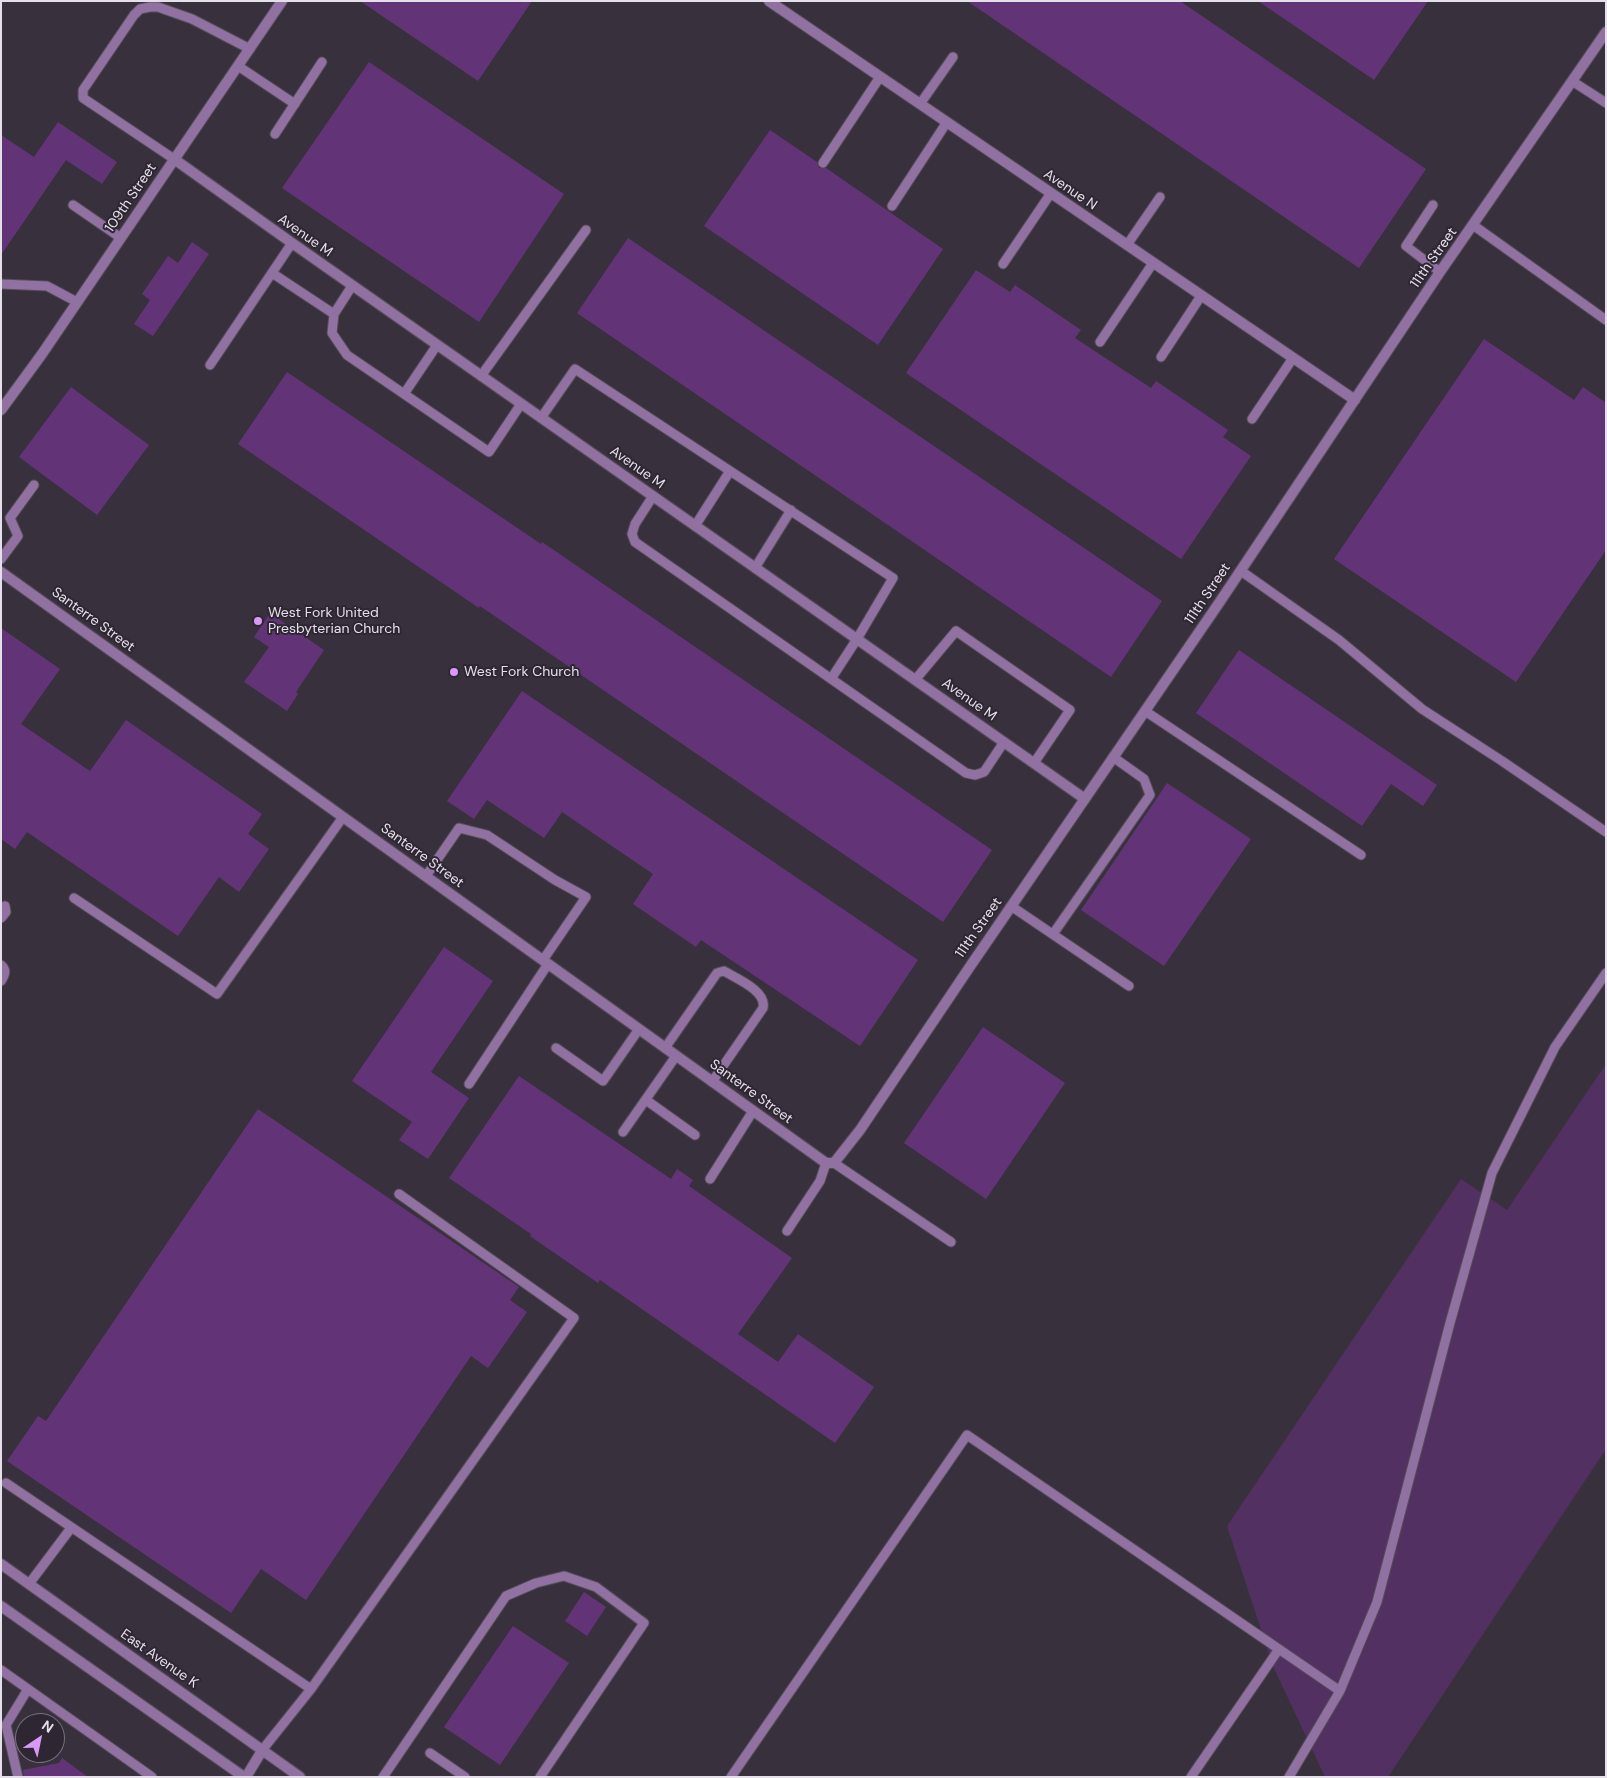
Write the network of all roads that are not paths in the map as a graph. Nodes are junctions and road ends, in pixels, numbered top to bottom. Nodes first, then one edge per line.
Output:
1 (282, 1) edge
2 (769, 1) edge
3 (1606, 32) edge
4 (250, 49) junction
5 (953, 57) dead end
6 (322, 62) dead end
7 (238, 66) junction
8 (880, 77) junction
9 (1572, 81) junction
10 (1606, 103) edge
11 (295, 104) junction
12 (920, 104) junction
13 (946, 122) junction
14 (275, 134) dead end
15 (174, 159) junction
16 (823, 163) dead end
17 (1051, 193) junction
18 (1160, 197) dead end
19 (73, 205) dead end
20 (1433, 205) dead end
21 (892, 206) dead end
22 (1473, 225) junction
23 (586, 230) dead end
24 (121, 238) junction
25 (292, 244) junction
26 (1127, 246) junction
27 (1153, 263) junction
28 (1003, 264) dead end
29 (1440, 272) junction
30 (272, 273) junction
31 (1, 284) edge
32 (352, 286) junction
33 (1201, 296) junction
34 (77, 302) junction
35 (334, 314) junction
36 (1606, 320) edge
37 (1100, 342) dead end
38 (437, 345) junction
39 (1161, 357) dead end
40 (1293, 358) junction
41 (210, 365) dead end
42 (481, 376) junction
43 (404, 394) junction
44 (1355, 400) junction
45 (521, 404) junction
46 (1, 410) edge
47 (541, 418) junction
48 (1252, 419) dead end
49 (730, 471) junction
50 (34, 486) dead end
51 (653, 496) junction
52 (791, 510) junction
53 (695, 526) junction
54 (1, 560) edge
55 (755, 568) junction
56 (1240, 571) junction
57 (1, 572) edge
58 (857, 639) junction
59 (830, 679) junction
60 (915, 680) junction
61 (1145, 711) junction
62 (1004, 742) junction
63 (1113, 757) junction
64 (1034, 763) junction
65 (1085, 798) junction
66 (343, 816) junction
67 (1606, 832) edge
68 (1361, 856) dead end
69 (426, 876) junction
70 (74, 898) dead end
71 (5, 906) dead end
72 (1011, 906) junction
73 (1, 918) edge
74 (1053, 934) junction
75 (546, 962) junction
76 (1, 965) edge
77 (1606, 972) edge
78 (1, 981) edge
79 (1129, 986) dead end
80 (639, 1029) junction
81 (556, 1048) dead end
82 (666, 1048) junction
83 (676, 1056) junction
84 (712, 1082) junction
85 (469, 1084) dead end
86 (646, 1100) junction
87 (753, 1111) junction
88 (624, 1132) dead end
89 (695, 1135) dead end
90 (830, 1163) junction
91 (710, 1179) dead end
92 (399, 1194) dead end
93 (787, 1231) dead end
94 (951, 1242) dead end
95 (6, 1483) dead end
96 (71, 1528) junction
97 (1, 1564) edge
98 (29, 1584) junction
99 (1, 1606) edge
100 (1279, 1649) junction
101 (1, 1670) edge
102 (28, 1689) junction
103 (311, 1689) junction
104 (1340, 1691) junction
105 (263, 1749) junction
106 (430, 1753) dead end
107 (18, 1777) edge
108 (152, 1777) edge
109 (245, 1777) edge
110 (300, 1777) edge
111 (383, 1777) edge
112 (465, 1777) edge
113 (540, 1777) edge
114 (731, 1777) edge
115 (1191, 1777) edge
116 (1289, 1777) edge

1 - 4 street, 109th Street
2 - 8 street, Avenue N
3 - 9 street, 111th Street
4 - 7 street, 109th Street
4 - 15 lane
5 - 12 lane
6 - 11 lane
7 - 11 lane
7 - 15 street, 109th Street
8 - 12 street, Avenue N
8 - 16 lane
9 - 10 lane
9 - 22 street, 111th Street
11 - 14 lane
12 - 13 street, Avenue N
13 - 17 street, Avenue N
13 - 21 lane
15 - 24 street, 109th Street
15 - 25 street, Avenue M
17 - 26 street, Avenue N
17 - 28 lane
18 - 26 lane
19 - 24 lane
20 - 29 lane
22 - 29 street, 111th Street
22 - 36 lane
23 - 42 lane
24 - 34 street, 109th Street
25 - 30 lane
25 - 32 street, Avenue M
26 - 27 street, Avenue N
27 - 33 street, Avenue N
27 - 37 lane
29 - 44 street, 111th Street
30 - 35 lane
30 - 41 lane
31 - 34 lane
32 - 35 lane
32 - 38 street, Avenue M
33 - 39 lane
33 - 40 street, Avenue N
34 - 46 street, 109th Street
35 - 43 lane
38 - 42 street, Avenue M
38 - 43 lane
40 - 44 street, Avenue N
40 - 48 lane
42 - 45 street, Avenue M
43 - 45 lane
44 - 56 street, 111th Street
45 - 47 street, Avenue M
47 - 49 lane
47 - 51 street, Avenue M
49 - 52 lane
49 - 53 lane
50 - 54 lane
51 - 53 street, Avenue M
51 - 59 lane
52 - 55 lane
52 - 58 lane
53 - 55 street, Avenue M
55 - 58 street, Avenue M
56 - 61 street, 111th Street
56 - 67 lane
57 - 66 street, Santerre Street
58 - 59 lane
58 - 60 street, Avenue M
59 - 62 lane
60 - 62 street, Avenue M
60 - 64 lane
61 - 63 street, 111th Street
61 - 68 lane
62 - 64 street, Avenue M
63 - 65 street, 111th Street
63 - 74 lane
64 - 65 street, Avenue M
65 - 72 street, 111th Street
66 - 69 street, Santerre Street
66 - 70 lane
69 - 75 street, Santerre Street
69 - 75 lane
71 - 73 lane
72 - 74 lane
72 - 90 street, 111th Street
74 - 79 lane
75 - 80 street, Santerre Street
75 - 85 lane
76 - 78 lane
77 - 104 lane
80 - 81 lane
80 - 82 street, Santerre Street
82 - 83 street, Santerre Street
82 - 84 lane
83 - 84 street, Santerre Street
83 - 86 lane
84 - 87 street, Santerre Street
86 - 88 lane
86 - 89 lane
87 - 90 street, Santerre Street
87 - 91 lane
90 - 93 lane
90 - 94 lane
92 - 103 lane
95 - 96 lane
96 - 98 lane
96 - 103 lane
97 - 98 street, East Avenue K
98 - 105 street, East Avenue K
99 - 109 street
100 - 104 lane
100 - 114 lane
100 - 115 lane
101 - 102 lane
102 - 107 lane
102 - 108 lane
103 - 105 lane
104 - 116 lane
105 - 109 street
105 - 110 street, East Avenue K
106 - 112 lane
111 - 113 lane

